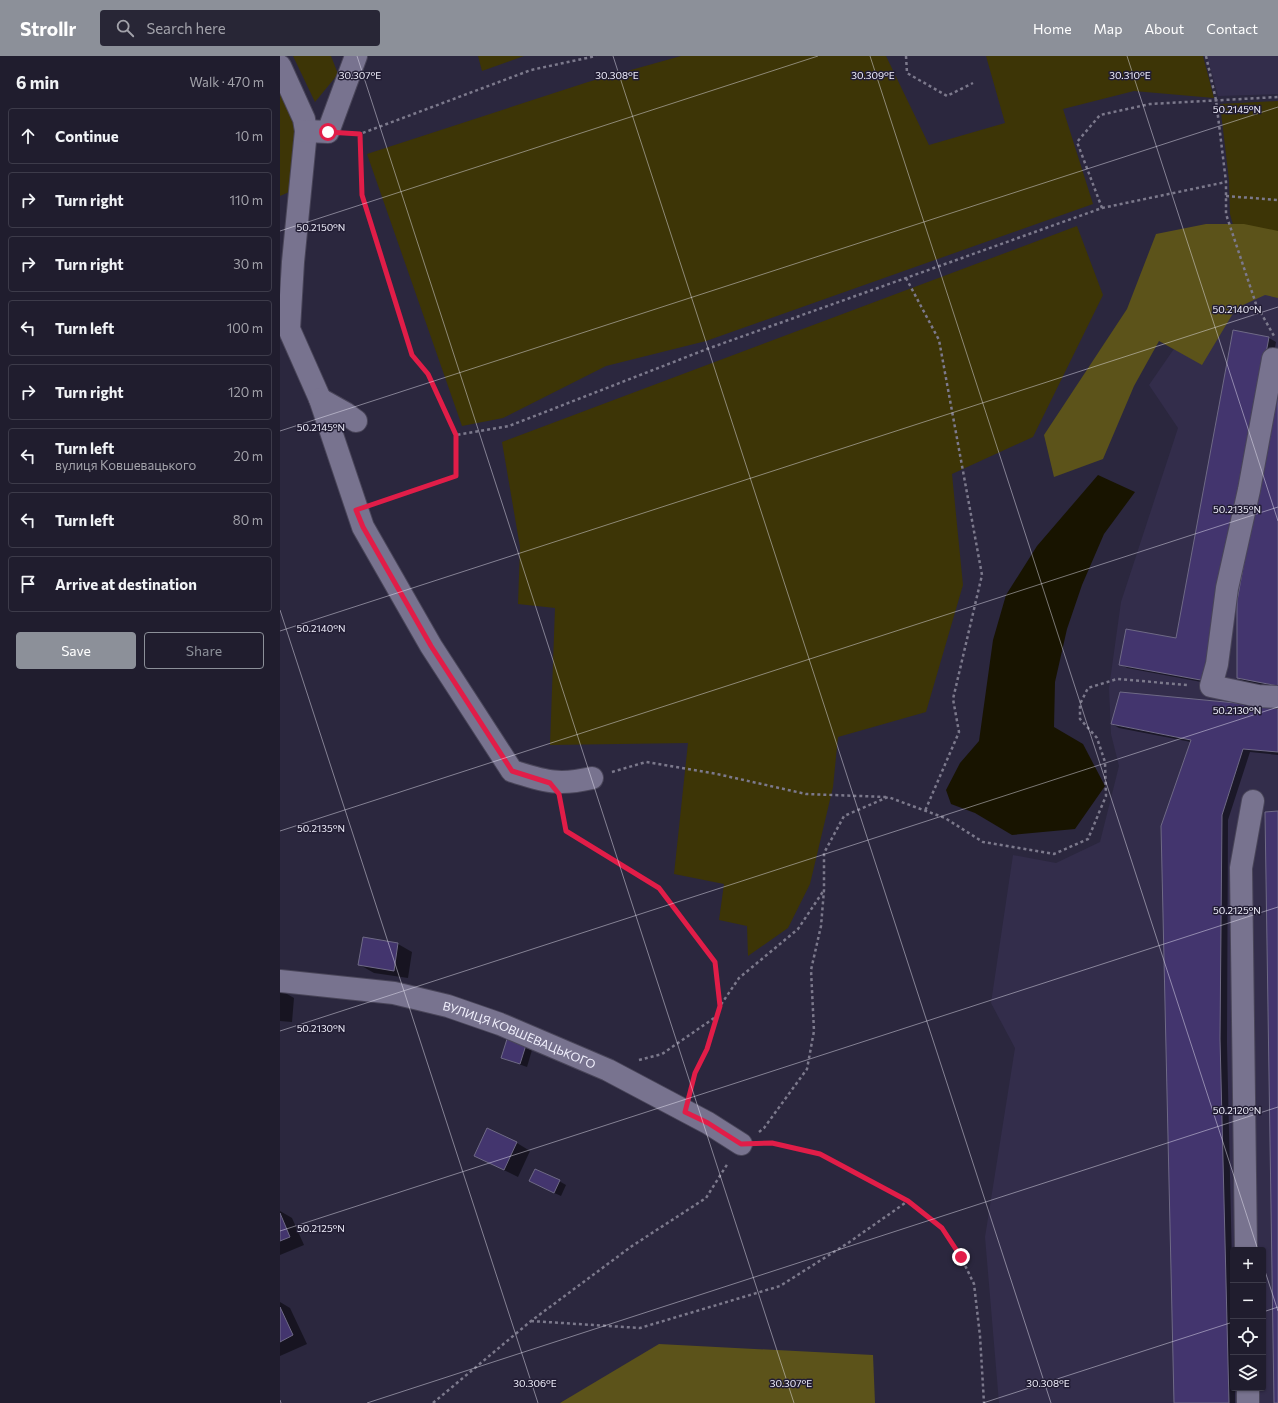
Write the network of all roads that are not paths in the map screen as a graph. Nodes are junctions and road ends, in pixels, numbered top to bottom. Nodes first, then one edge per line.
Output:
1 (356, 56) edge
2 (280, 66) edge
3 (306, 131) junction
4 (1276, 359) edge
5 (320, 399) junction
6 (356, 421) dead end
7 (1278, 697) edge
8 (592, 778) road end
9 (1253, 801) dead end
10 (280, 981) edge
11 (741, 1144) road end
12 (1246, 1247) edge
13 (1248, 1391) edge
14 (1248, 1403) edge

1 - 3 street
2 - 3 street
3 - 5 street
4 - 7 street
5 - 6 street
5 - 8 street
9 - 12 street
10 - 11 street, ВУЛИЦЯ КОВШЕВАЦЬКОГО
13 - 14 street

